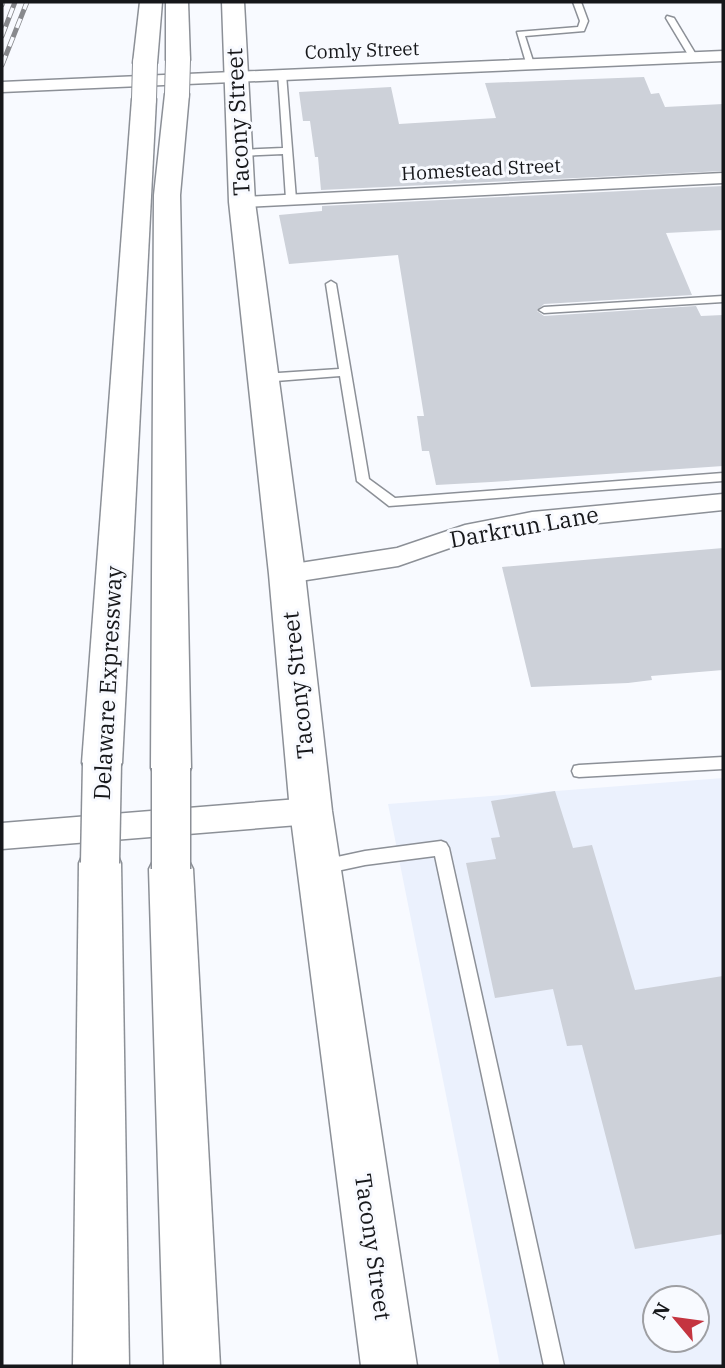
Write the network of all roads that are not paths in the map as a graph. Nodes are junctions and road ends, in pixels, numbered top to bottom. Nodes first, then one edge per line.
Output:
1 (151, 2) edge
2 (177, 2) edge
3 (233, 2) edge
4 (577, 2) edge
5 (670, 18) dead end
6 (723, 57) edge
7 (694, 58) junction
8 (530, 64) junction
9 (282, 74) junction
10 (236, 75) junction
11 (2, 87) edge
12 (288, 151) junction
13 (239, 153) junction
14 (723, 178) edge
15 (292, 199) junction
16 (242, 202) junction
17 (331, 284) dead end
18 (723, 299) edge
19 (544, 310) dead end
20 (345, 372) junction
21 (263, 378) junction
22 (723, 477) edge
23 (723, 502) edge
24 (287, 574) junction
25 (723, 763) edge
26 (579, 771) dead end
27 (311, 811) junction
28 (2, 836) edge
29 (319, 868) junction
30 (101, 1366) edge
31 (192, 1366) edge
32 (389, 1366) edge
33 (554, 1366) edge

1 - 30 main road, Delaware Expressway, bridge
2 - 31 main road, bridge
3 - 10 main road, Tacony Street
4 - 8 lane
5 - 7 lane
6 - 7 street, Comly Street
7 - 8 street, Comly Street
8 - 9 street, Comly Street
9 - 10 street, Comly Street
9 - 12 lane
10 - 11 street, Comly Street
10 - 13 main road, Tacony Street
12 - 13 lane
12 - 15 lane
13 - 16 main road, Tacony Street
14 - 15 street, Homestead Street
15 - 16 street, Homestead Street
16 - 21 main road, Tacony Street
17 - 20 lane
18 - 19 lane
20 - 21 lane
20 - 22 lane
21 - 24 main road, Tacony Street
23 - 24 street, Darkrun Lane
24 - 27 main road, Tacony Street
25 - 26 lane
27 - 28 street
27 - 29 main road, Tacony Street
29 - 32 main road, Tacony Street
29 - 33 lane

